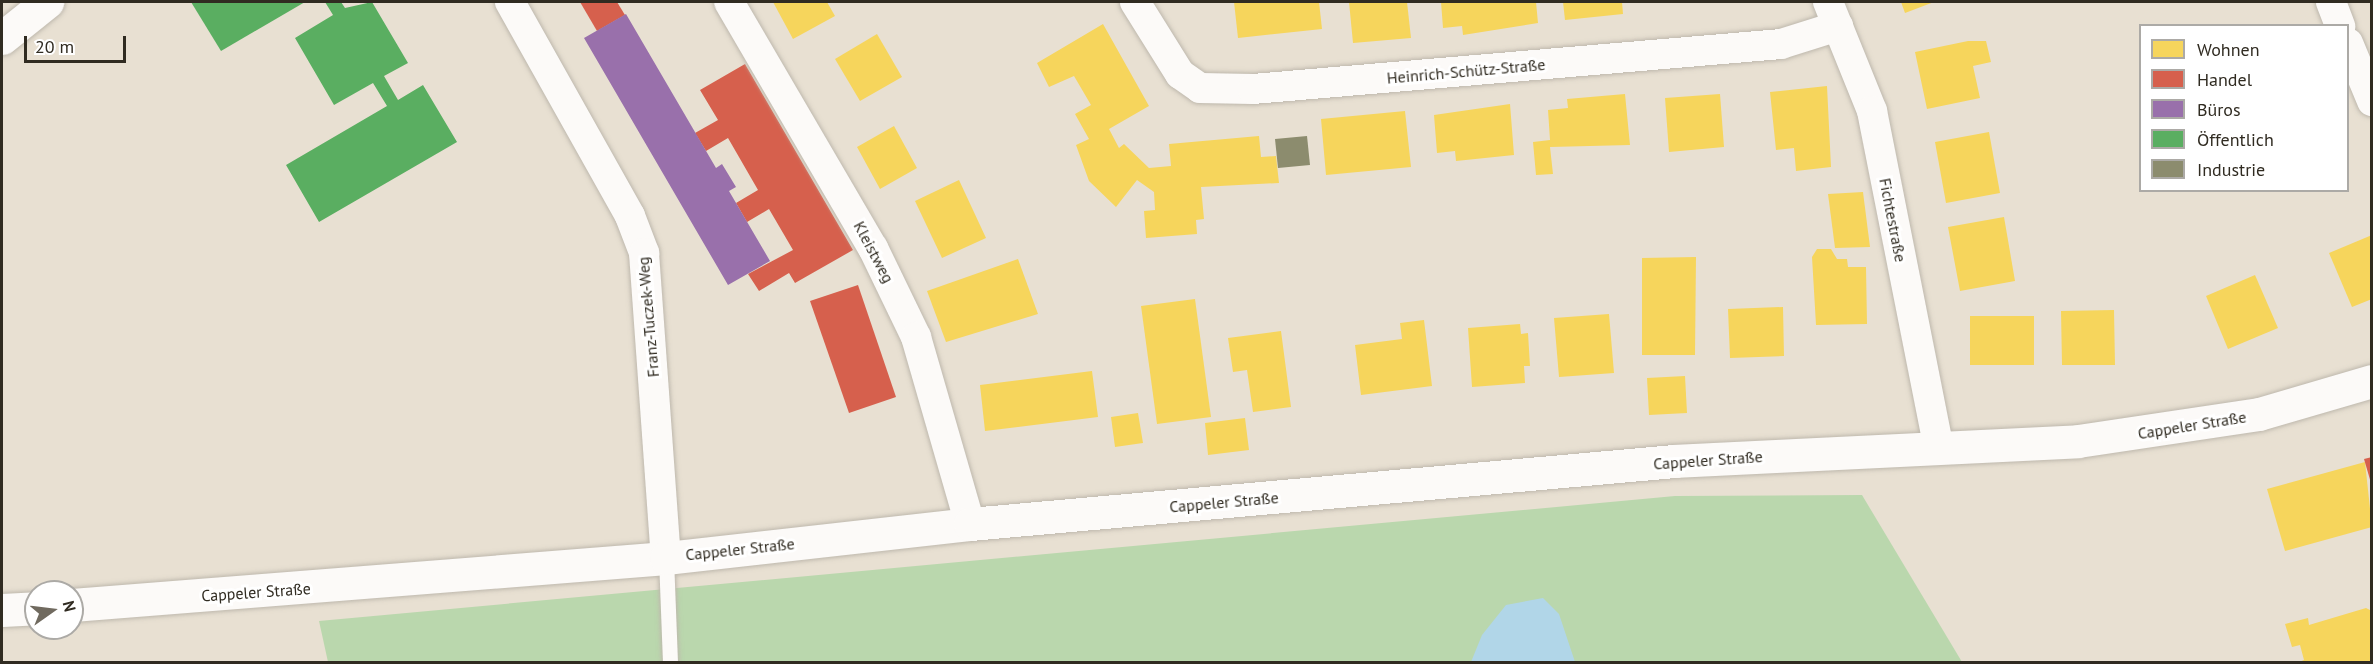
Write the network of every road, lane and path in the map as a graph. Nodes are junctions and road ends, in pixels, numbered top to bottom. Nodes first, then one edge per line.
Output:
1 (47, 2) edge
2 (510, 2) edge
3 (729, 2) edge
4 (1135, 2) edge
5 (2331, 2) edge
6 (1833, 14) edge
7 (2339, 24) edge
8 (2, 38) edge
9 (2349, 44) edge
10 (2372, 101) edge
11 (2372, 381) edge
12 (1938, 446) junction
13 (970, 524) junction
14 (666, 558) junction
15 (84, 604) edge
16 (24, 609) edge
17 (2, 610) edge
18 (670, 663) edge

1 - 8 main road
2 - 14 street, Franz-Tuczek-Weg
3 - 13 street, Kleistweg
4 - 6 street, Heinrich-Schütz-Straße
5 - 7 street
6 - 12 street, Fichtestraße
9 - 10 street
11 - 12 main road, Cappeler Straße
12 - 13 main road, Cappeler Straße
13 - 14 main road, Cappeler Straße
14 - 15 main road, Cappeler Straße
14 - 18 lane
16 - 17 main road

